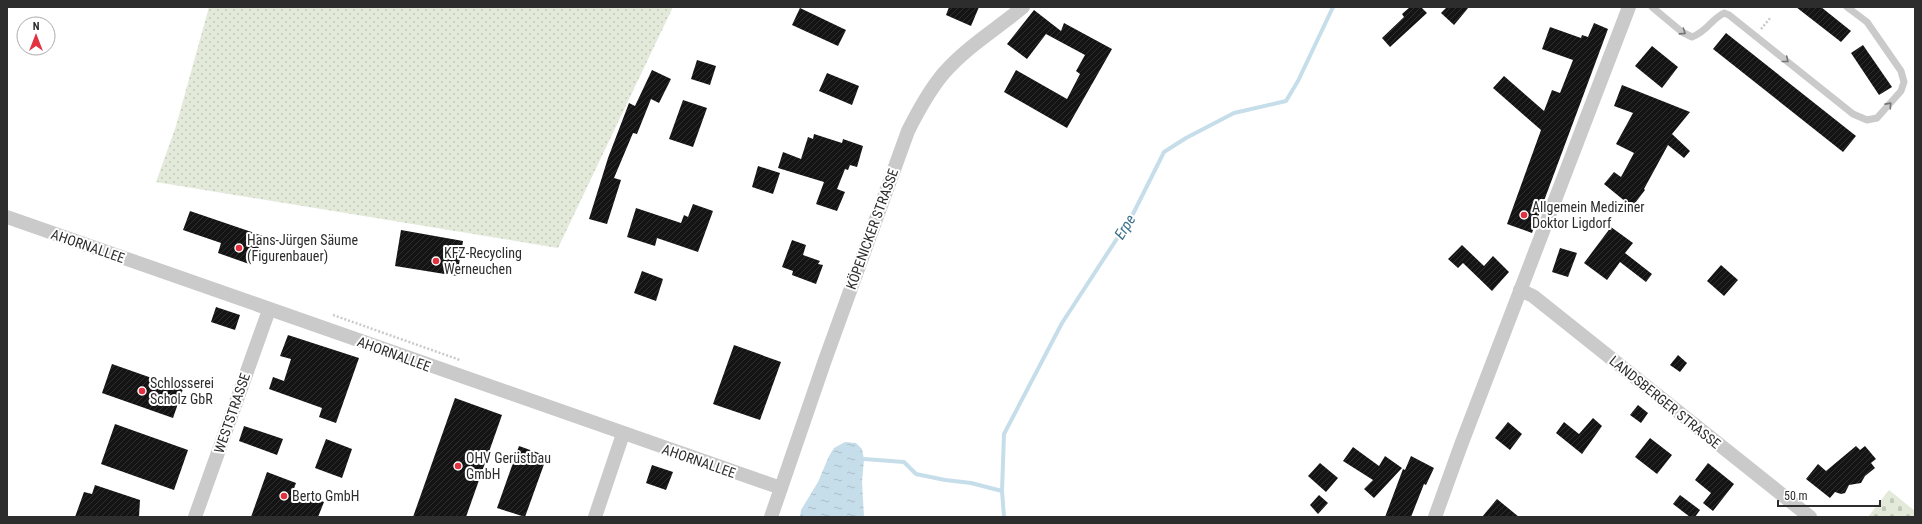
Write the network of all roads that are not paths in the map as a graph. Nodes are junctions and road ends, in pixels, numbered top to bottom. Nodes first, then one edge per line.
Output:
1 (1023, 7) edge
2 (1629, 7) edge
3 (1652, 7) edge
4 (1847, 7) edge
5 (7, 217) edge
6 (1520, 290) junction
7 (268, 310) junction
8 (623, 434) junction
9 (781, 488) junction
10 (195, 517) edge
11 (595, 517) edge
12 (771, 517) edge
13 (1435, 517) edge
14 (1810, 517) edge

1 - 9 street, KÖPENICKER STRASSE
2 - 6 street
3 -> 4 lane
5 - 7 street, AHORNALLEE
6 - 13 street
6 - 14 street, LANDSBERGER STRASSE
7 - 8 street, AHORNALLEE
7 - 10 street, WESTSTRASSE
8 - 9 street, AHORNALLEE
8 - 11 street
9 - 12 street, KÖPENICKER STRASSE

